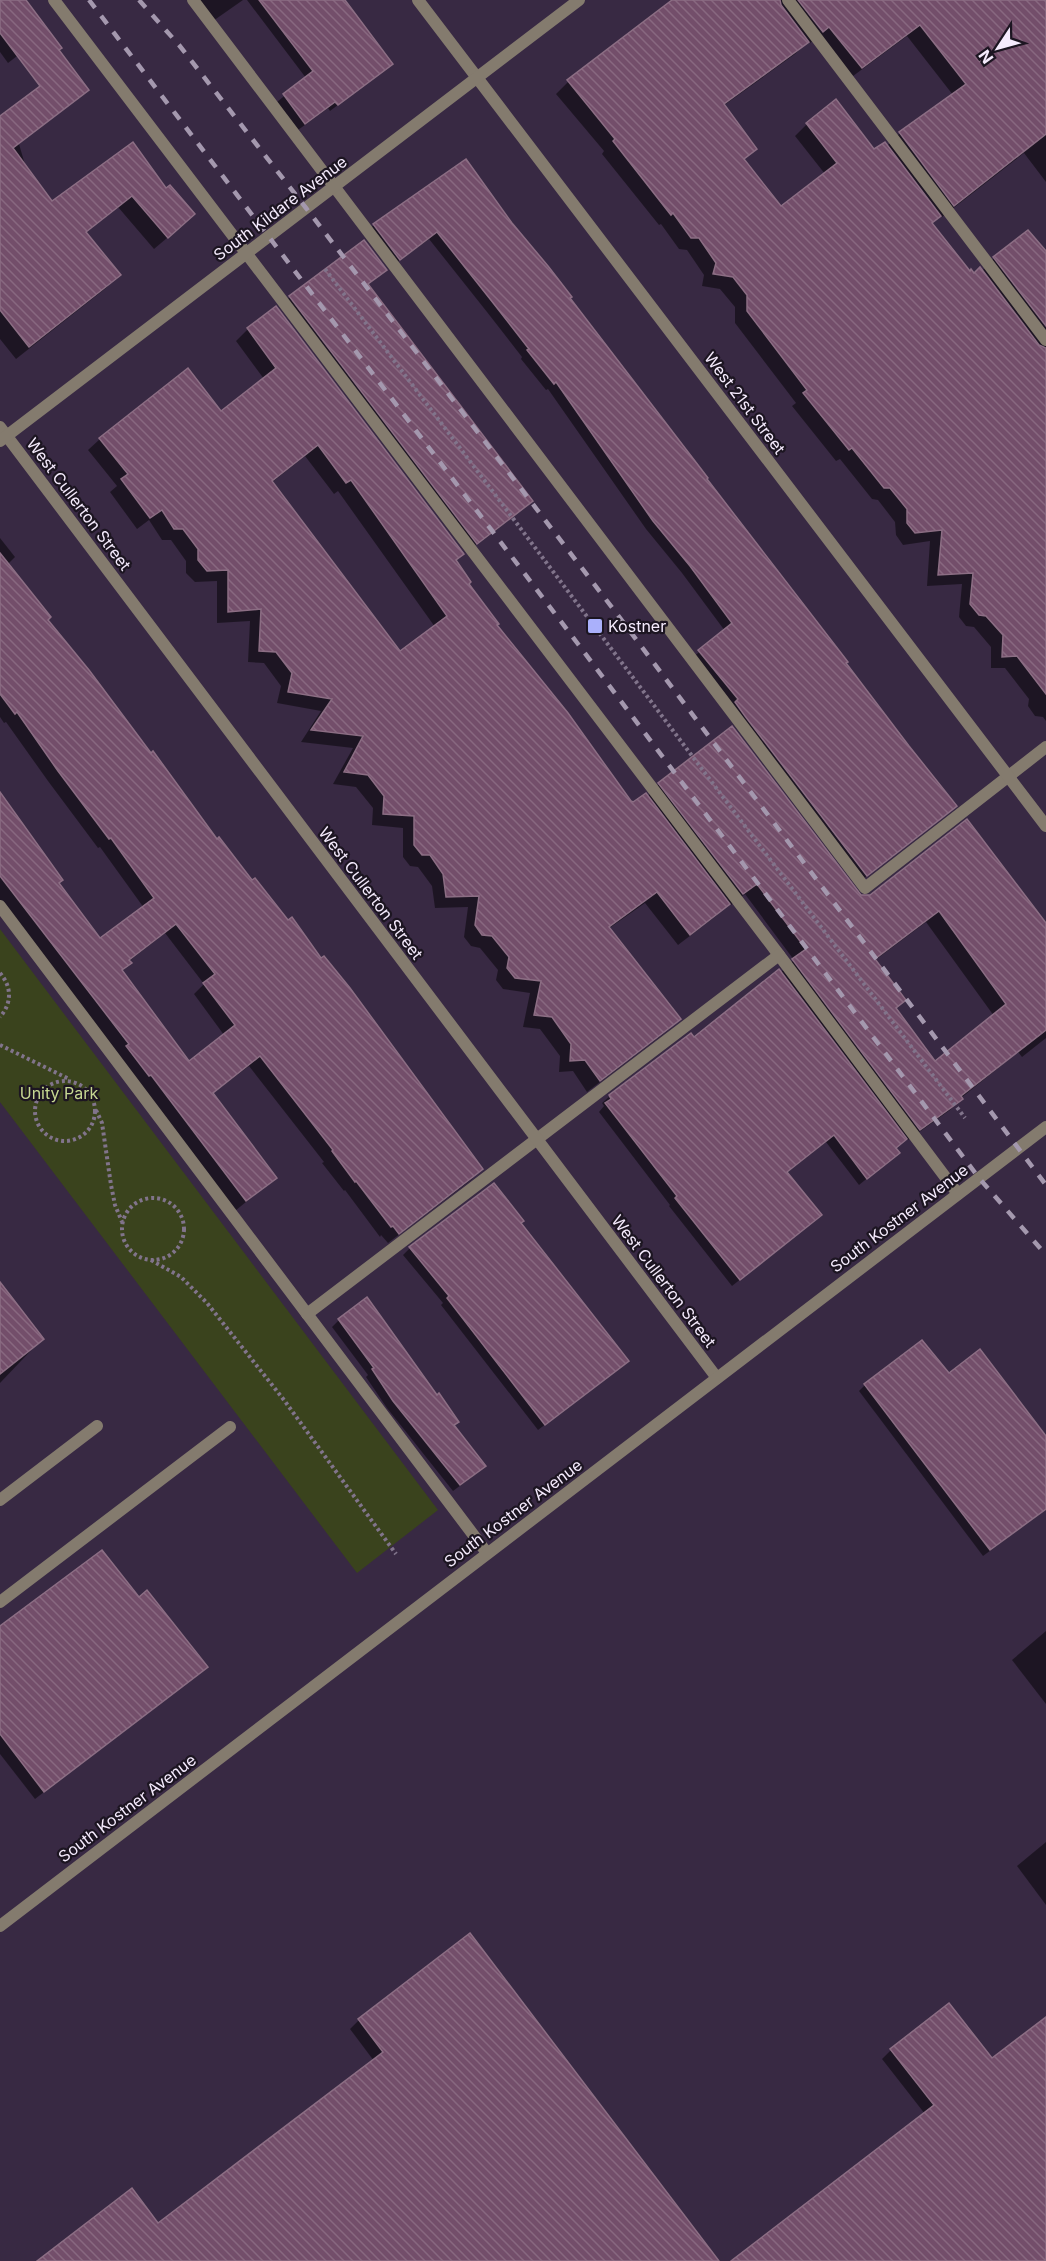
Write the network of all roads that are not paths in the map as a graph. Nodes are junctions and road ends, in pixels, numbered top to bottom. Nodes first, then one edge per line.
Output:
1 (54, 0) edge
2 (193, 0) edge
3 (418, 0) edge
4 (579, 0) edge
5 (788, 0) edge
6 (477, 77) junction
7 (334, 187) junction
8 (246, 254) junction
9 (1046, 340) edge
10 (2, 435) edge
11 (1046, 747) edge
12 (1008, 776) junction
13 (1046, 826) edge
14 (0, 906) edge
15 (779, 954) junction
16 (1046, 1127) edge
17 (536, 1139) junction
18 (958, 1194) junction
19 (307, 1314) junction
20 (717, 1378) junction
21 (97, 1426) dead end
22 (230, 1427) dead end
23 (0, 1500) edge
24 (488, 1553) junction
25 (0, 1602) edge
26 (0, 1926) edge

1 - 8 street
2 - 7 street
3 - 6 street, West 21st Street
4 - 6 street, South Kildare Avenue
5 - 9 street
6 - 7 street, South Kildare Avenue
6 - 12 street, West 21st Street
7 - 8 street, South Kildare Avenue
7 - 12 street
8 - 10 street, South Kildare Avenue
8 - 15 street
10 - 17 street, West Cullerton Street
11 - 12 street
12 - 13 street, West 21st Street
14 - 19 street
15 - 17 street
15 - 18 street
16 - 18 street, South Kostner Avenue
17 - 19 street
17 - 20 street, West Cullerton Street
18 - 20 street, South Kostner Avenue
19 - 24 street
20 - 24 street, South Kostner Avenue
21 - 23 street
22 - 25 street
24 - 26 street, South Kostner Avenue

